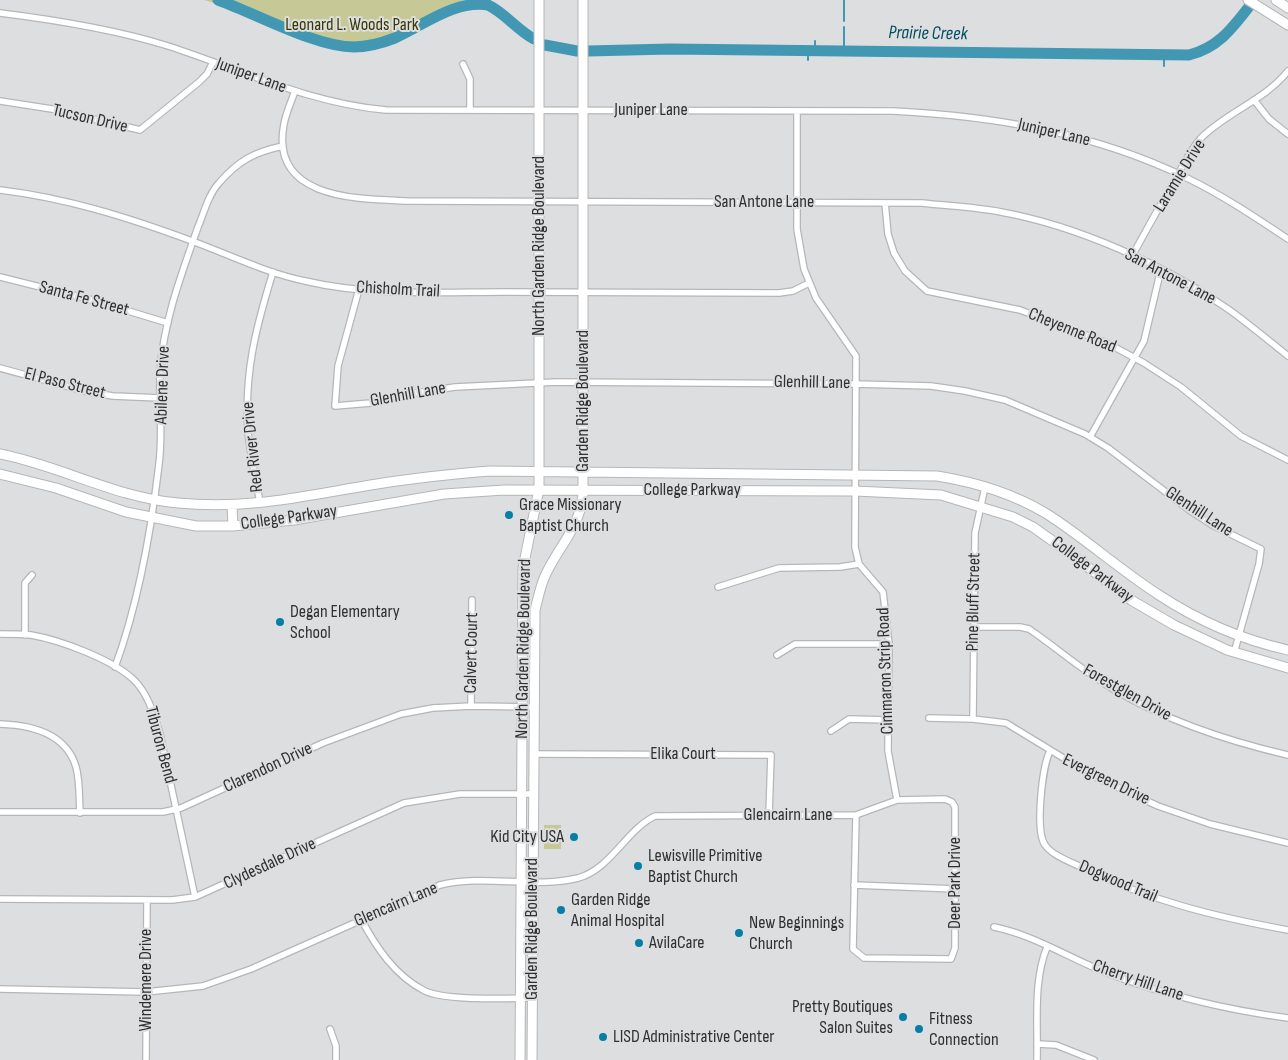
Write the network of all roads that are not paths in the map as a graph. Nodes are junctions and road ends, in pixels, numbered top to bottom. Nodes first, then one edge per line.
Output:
1 (539, 0) edge
2 (583, 0) edge
3 (1248, 0) edge
4 (1276, 0) edge
5 (1288, 8) edge
6 (0, 13) edge
7 (1288, 25) edge
8 (213, 62) junction
9 (463, 64) dead end
10 (1288, 71) edge
11 (295, 92) junction
12 (1254, 100) junction
13 (0, 101) edge
14 (470, 110) junction
15 (539, 110) junction
16 (583, 110) junction
17 (797, 111) junction
18 (1288, 134) edge
19 (282, 146) junction
20 (1178, 174) junction
21 (0, 190) edge
22 (539, 201) junction
23 (583, 201) junction
24 (797, 202) junction
25 (885, 203) junction
26 (1288, 239) edge
27 (193, 241) junction
28 (1132, 256) junction
29 (1161, 269) junction
30 (273, 272) junction
31 (0, 278) edge
32 (808, 283) junction
33 (358, 289) junction
34 (539, 292) junction
35 (583, 293) junction
36 (168, 324) junction
37 (1288, 356) edge
38 (1134, 358) junction
39 (0, 368) edge
40 (582, 382) junction
41 (539, 383) junction
42 (856, 384) junction
43 (160, 398) junction
44 (1090, 437) junction
45 (0, 454) edge
46 (1288, 460) edge
47 (539, 472) junction
48 (583, 473) junction
49 (855, 473) junction
50 (0, 474) edge
51 (985, 487) junction
52 (539, 489) junction
53 (583, 489) junction
54 (855, 490) junction
55 (154, 500) junction
56 (260, 504) junction
57 (232, 506) junction
58 (980, 506) junction
59 (150, 518) junction
60 (233, 526) junction
61 (859, 564) junction
62 (32, 574) dead end
63 (718, 587) dead end
64 (472, 600) dead end
65 (973, 627) junction
66 (0, 634) edge
67 (25, 634) junction
68 (1239, 636) junction
69 (889, 644) junction
70 (1288, 650) edge
71 (1234, 652) junction
72 (777, 656) dead end
73 (115, 667) junction
74 (1288, 668) edge
75 (471, 706) junction
76 (521, 706) junction
77 (534, 707) junction
78 (929, 718) dead end
79 (973, 719) junction
80 (888, 720) junction
81 (0, 724) edge
82 (830, 731) dead end
83 (1050, 752) junction
84 (534, 754) junction
85 (1288, 755) edge
86 (521, 794) junction
87 (533, 794) junction
88 (897, 800) junction
89 (955, 807) joint
90 (176, 809) junction
91 (0, 812) edge
92 (80, 813) junction
93 (856, 815) junction
94 (769, 816) junction
95 (1288, 844) edge
96 (520, 882) junction
97 (532, 882) junction
98 (854, 885) junction
99 (956, 889) junction
100 (195, 897) junction
101 (0, 899) edge
102 (147, 900) junction
103 (361, 920) junction
104 (994, 927) dead end
105 (1288, 930) edge
106 (1047, 947) junction
107 (0, 989) edge
108 (146, 992) junction
109 (520, 998) junction
110 (532, 998) junction
111 (1288, 1018) edge
112 (330, 1029) dead end
113 (1038, 1044) junction
114 (146, 1060) edge
115 (336, 1060) edge
116 (520, 1060) edge
117 (532, 1060) edge
118 (1038, 1060) edge
119 (1094, 1060) edge

1 - 15 main road, North Garden Ridge Boulevard
2 - 16 main road, Garden Ridge Boulevard
3 - 7 main road
4 - 5 main road
6 - 8 street, Juniper Lane
8 - 11 street, Juniper Lane
8 - 13 street, Tucson Drive
9 - 14 street
10 - 12 street, Laramie Drive
11 - 14 street, Juniper Lane
11 - 19 street
12 - 18 street
12 - 20 street, Laramie Drive
14 - 15 street, Juniper Lane
15 - 16 street, Juniper Lane
15 - 22 main road, North Garden Ridge Boulevard
16 - 17 street, Juniper Lane
16 - 23 main road, Garden Ridge Boulevard
17 - 20 street, Juniper Lane
17 - 24 street
19 - 22 street, San Antone Lane
19 - 27 street, Abilene Drive
20 - 26 street, Juniper Lane
20 - 28 street, Laramie Drive
21 - 27 street, Chisholm Trail
22 - 23 street, San Antone Lane
22 - 34 main road, North Garden Ridge Boulevard
23 - 24 street, San Antone Lane
23 - 35 main road, Garden Ridge Boulevard
24 - 25 street, San Antone Lane
24 - 32 street
25 - 28 street, San Antone Lane
25 - 38 street, Cheyenne Road
27 - 30 street, Chisholm Trail
27 - 36 street, Abilene Drive
28 - 29 street, San Antone Lane
29 - 37 street, San Antone Lane
29 - 38 street
30 - 33 street, Chisholm Trail
30 - 56 street, Red River Drive
31 - 36 street, Santa Fe Street
32 - 35 street, Chisholm Trail
32 - 42 street
33 - 34 street, Chisholm Trail
33 - 41 street, Glenhill Lane
34 - 35 street, Chisholm Trail
34 - 41 main road, North Garden Ridge Boulevard
35 - 40 main road, Garden Ridge Boulevard
36 - 43 street, Abilene Drive
38 - 44 street
38 - 46 street, Cheyenne Road
39 - 43 street, El Paso Street
40 - 41 street, Glenhill Lane
40 - 42 street, Glenhill Lane
40 - 48 main road, Garden Ridge Boulevard
41 - 47 main road, North Garden Ridge Boulevard
42 - 44 street, Glenhill Lane
42 - 49 street
43 - 55 street, Abilene Drive
44 - 68 street, Glenhill Lane
45 - 55 main road, College Parkway
47 - 48 main road, College Parkway
47 - 52 main road, North Garden Ridge Boulevard
47 - 56 main road, College Parkway
48 - 49 main road, College Parkway
48 - 53 main road, Garden Ridge Boulevard
49 - 51 main road, College Parkway
49 - 54 street
50 - 59 main road, College Parkway
51 - 58 street, Pine Bluff Street
51 - 68 main road, College Parkway
52 - 53 main road, College Parkway
52 - 60 main road, College Parkway
52 - 76 main road, North Garden Ridge Boulevard
53 - 54 main road, College Parkway
53 - 77 main road, Garden Ridge Boulevard
54 - 58 main road, College Parkway
54 - 61 street
55 - 57 main road, College Parkway
55 - 59 street, Abilene Drive
56 - 57 main road, College Parkway
57 - 60 main road
58 - 65 street, Pine Bluff Street
58 - 71 main road, College Parkway
59 - 60 main road, College Parkway
59 - 73 street, Abilene Drive
61 - 63 street
61 - 69 street, Cimmaron Strip Road
62 - 67 street
64 - 75 street, Calvert Court
65 - 79 street, Pine Bluff Street
65 - 85 street, Forestglen Drive
66 - 67 street, Tiburon Bend
67 - 73 street, Tiburon Bend
68 - 70 main road, College Parkway
68 - 71 street, Glenhill Lane
69 - 72 street
69 - 80 street, Cimmaron Strip Road
71 - 74 main road, College Parkway
73 - 90 street, Tiburon Bend
75 - 76 street, Clarendon Drive
75 - 90 street, Clarendon Drive
76 - 77 street, Clarendon Drive
76 - 86 main road, North Garden Ridge Boulevard
77 - 84 main road, Garden Ridge Boulevard
78 - 79 street, Evergreen Drive
79 - 83 street, Evergreen Drive
80 - 82 street
80 - 88 street, Cimmaron Strip Road
81 - 92 street
83 - 95 street, Evergreen Drive
83 - 105 street, Dogwood Trail
84 - 87 main road, Garden Ridge Boulevard
84 - 94 street, Elika Court
86 - 87 street, Clydesdale Drive
86 - 96 main road, North Garden Ridge Boulevard
86 - 100 street, Clydesdale Drive
87 - 97 main road, Garden Ridge Boulevard
88 - 89 street, Glencairn Lane
88 - 93 street, Glencairn Lane
89 - 99 street, Deer Park Drive
90 - 92 street, Clarendon Drive
90 - 100 street, Tiburon Bend
91 - 92 street, Clarendon Drive
93 - 94 street, Glencairn Lane
93 - 98 street
94 - 97 street, Glencairn Lane
96 - 97 street, Glencairn Lane
96 - 103 street, Glencairn Lane
96 - 109 main road, North Garden Ridge Boulevard
97 - 110 main road, Garden Ridge Boulevard
98 - 99 street
98 - 99 street, Deer Park Drive
100 - 102 street, Clydesdale Drive
101 - 102 street, Clydesdale Drive
102 - 108 street, Windemere Drive
103 - 108 street, Glencairn Lane
103 - 109 street
104 - 106 street, Cherry Hill Lane
106 - 111 street, Cherry Hill Lane
106 - 113 street
107 - 108 street, Glencairn Lane
108 - 114 street, Windemere Drive
109 - 110 street
109 - 116 main road, North Garden Ridge Boulevard
110 - 117 main road, Garden Ridge Boulevard
112 - 115 street
113 - 118 street
113 - 119 street

